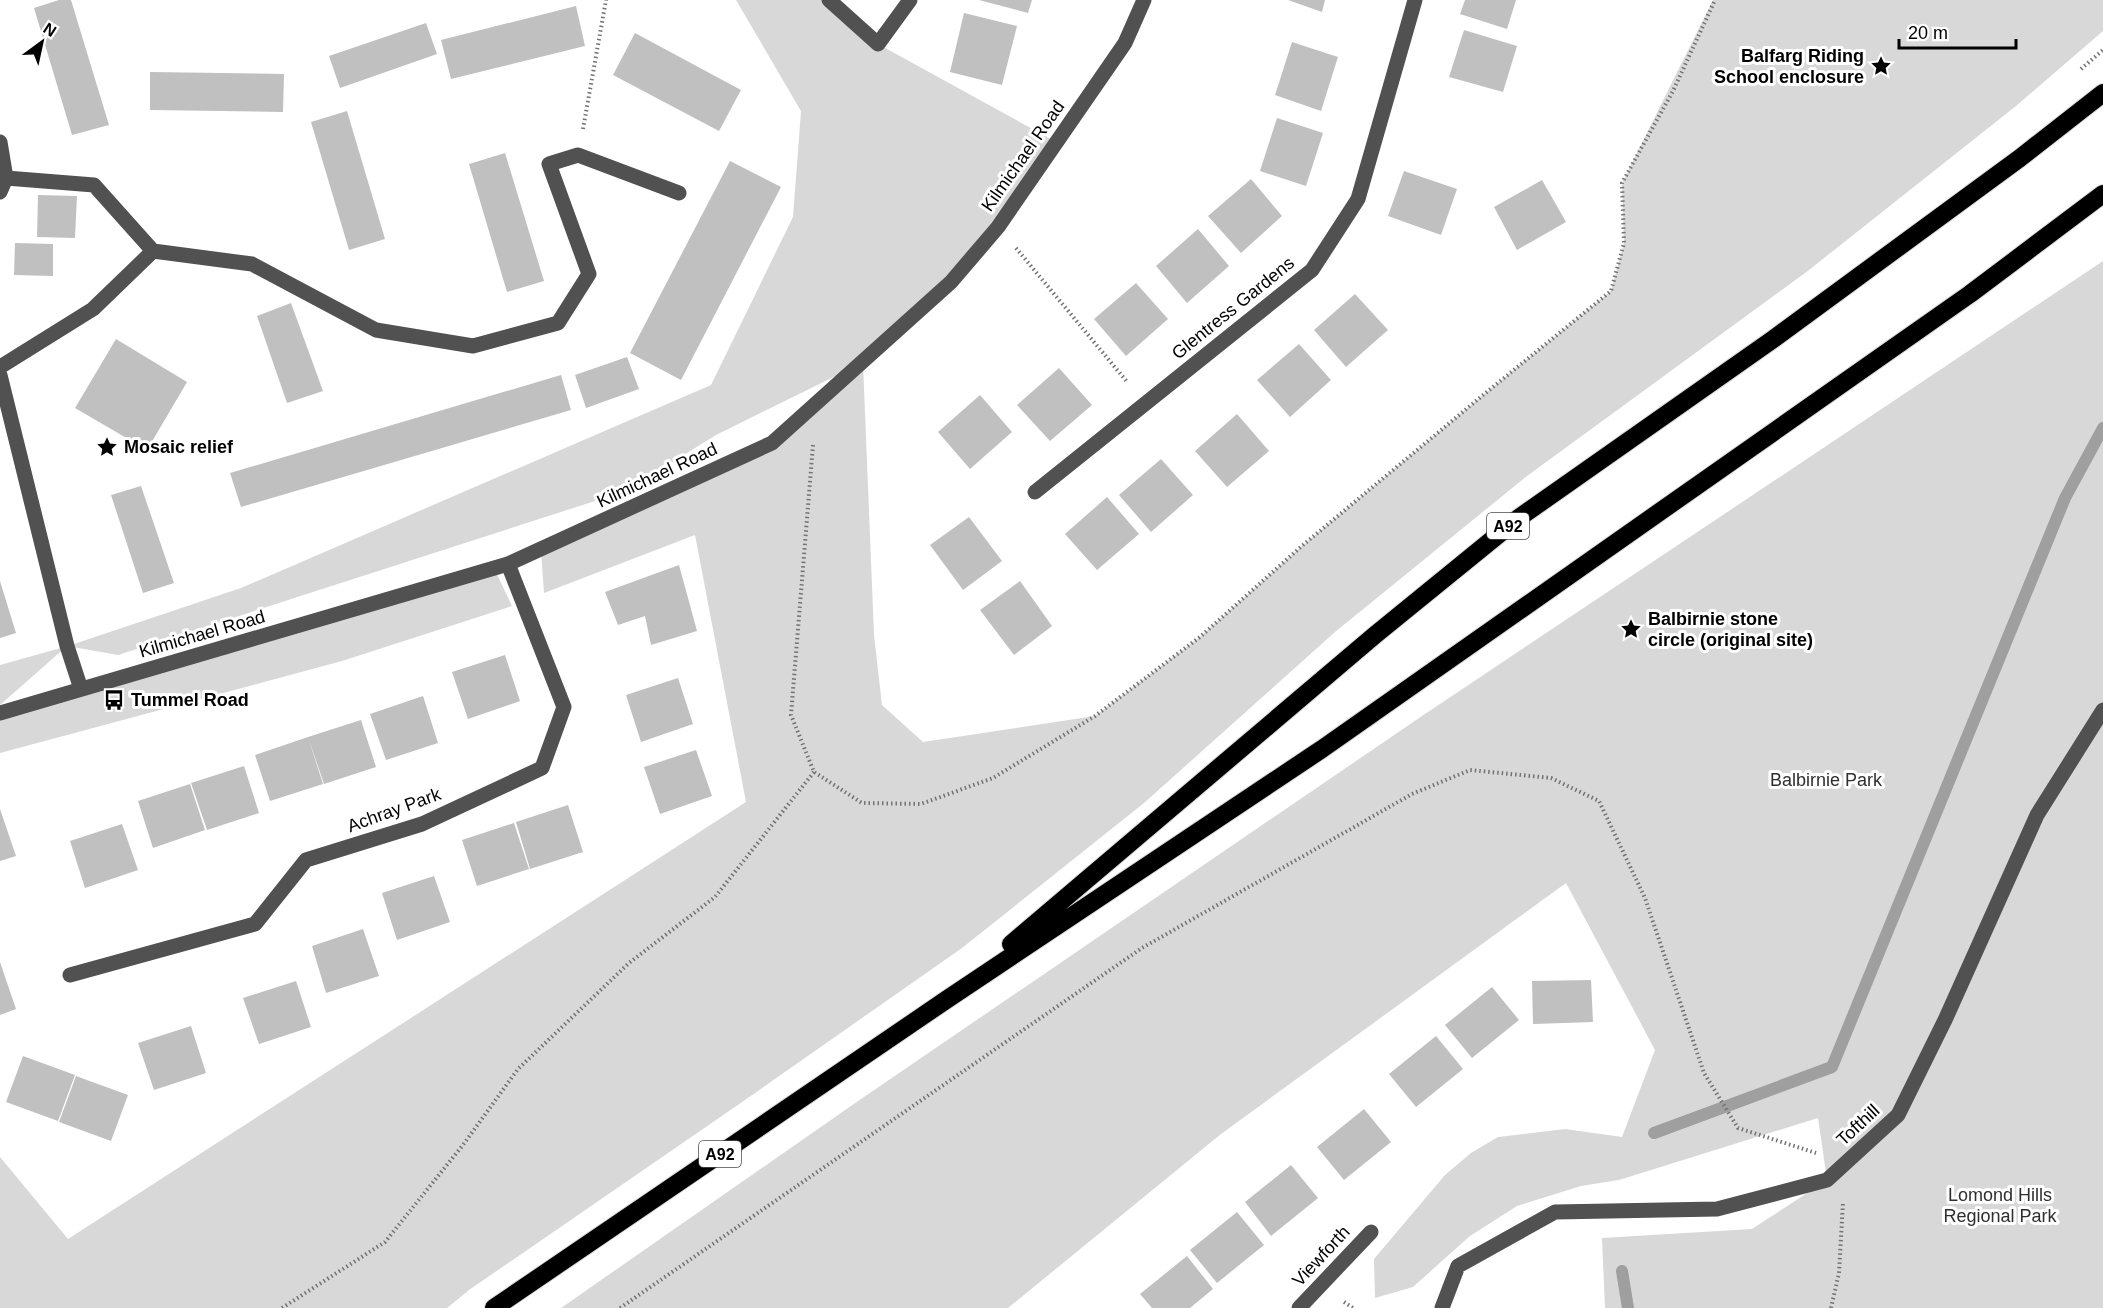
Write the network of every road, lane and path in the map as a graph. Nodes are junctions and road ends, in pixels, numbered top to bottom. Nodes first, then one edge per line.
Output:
1 (606, 0) edge
2 (829, 0) edge
3 (910, 0) edge
4 (1144, 0) edge
5 (1415, 0) edge
6 (1715, 0) edge
7 (2103, 93) edge
8 (0, 142) edge
9 (578, 155) junction
10 (3, 185) edge
11 (679, 193) dead end
12 (2103, 194) edge
13 (998, 226) junction
14 (153, 251) junction
15 (0, 367) edge
16 (0, 375) edge
17 (1146, 403) junction
18 (816, 404) junction
19 (1035, 492) dead end
20 (508, 564) junction
21 (81, 689) junction
22 (2103, 710) edge
23 (0, 713) edge
24 (814, 772) junction
25 (70, 975) dead end
26 (946, 999) junction
27 (1846, 1163) junction
28 (1371, 1232) dead end
29 (282, 1308) edge
30 (494, 1308) edge
31 (620, 1308) edge
32 (1299, 1308) edge
33 (1442, 1308) edge
34 (1831, 1308) edge

1 - 9 path
2 - 3 street
4 - 13 street, Kilmichael Road
5 - 17 street, Glentress Gardens
6 - 24 path
7 - 26 highway, A92
8 - 10 street
9 - 11 street
9 - 14 street
10 - 14 street
12 - 26 highway, A92
13 - 17 path
13 - 18 street, Kilmichael Road
14 - 15 street
16 - 21 street
17 - 19 street, Glentress Gardens
18 - 20 street, Kilmichael Road
18 - 24 path
20 - 21 street, Kilmichael Road
20 - 25 street, Achray Park
21 - 23 street, Kilmichael Road
22 - 27 street, Tofthill
24 - 29 path
26 - 30 highway, A92
27 - 31 path
27 - 33 street, Tofthill
27 - 34 path
28 - 32 street, Viewforth

